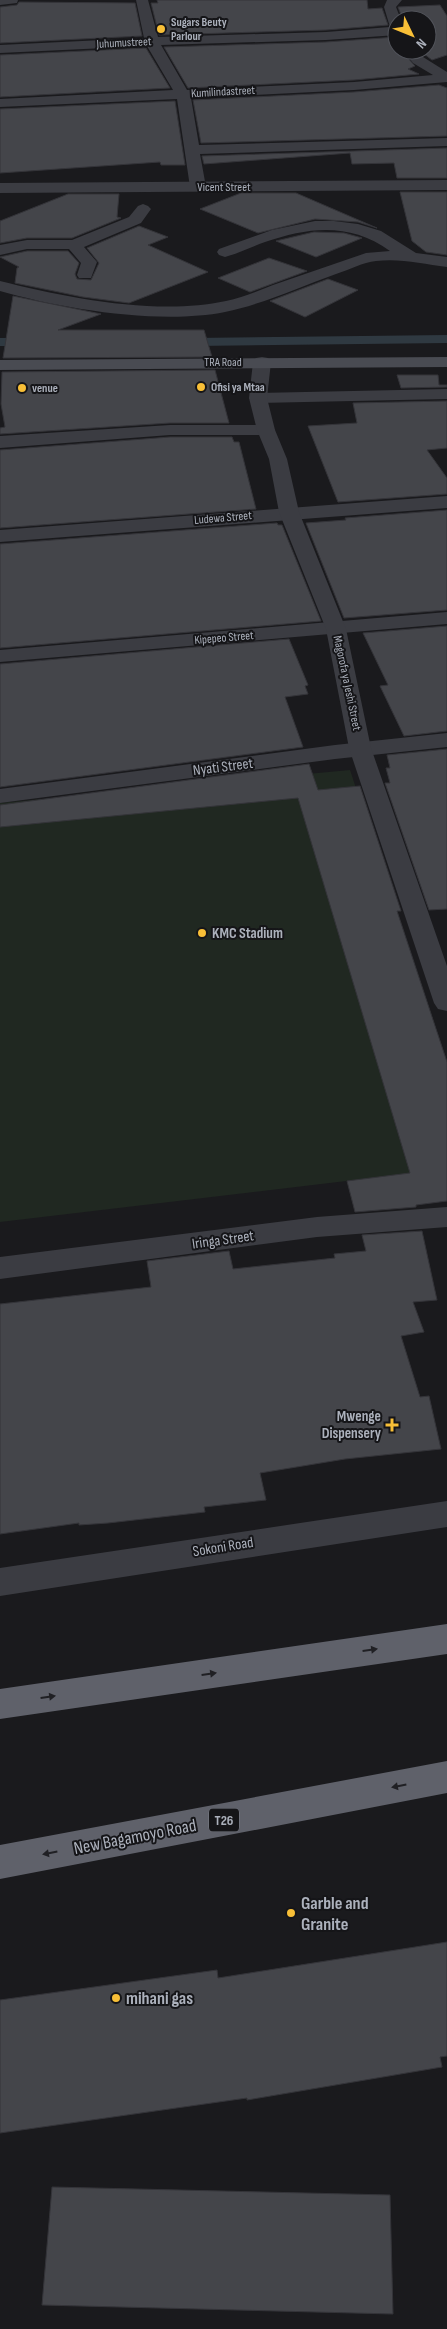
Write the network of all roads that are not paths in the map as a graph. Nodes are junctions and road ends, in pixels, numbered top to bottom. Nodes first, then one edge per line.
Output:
1 (0, 0) edge
2 (12, 0) edge
3 (142, 0) edge
4 (387, 30) edge
5 (152, 42) junction
6 (0, 49) edge
7 (418, 60) edge
8 (447, 78) edge
9 (183, 94) junction
10 (0, 103) edge
11 (447, 142) edge
12 (192, 150) junction
13 (447, 184) edge
14 (198, 187) junction
15 (0, 188) edge
16 (143, 209) dead end
17 (74, 245) junction
18 (0, 250) edge
19 (225, 252) dead end
20 (408, 256) junction
21 (447, 262) edge
22 (86, 275) dead end
23 (0, 286) edge
24 (262, 362) junction
25 (447, 362) edge
26 (0, 365) edge
27 (447, 394) edge
28 (258, 398) junction
29 (266, 430) junction
30 (0, 442) edge
31 (447, 502) edge
32 (289, 512) junction
33 (0, 536) edge
34 (447, 618) edge
35 (336, 629) junction
36 (0, 656) edge
37 (447, 740) edge
38 (360, 748) junction
39 (0, 796) edge
40 (447, 1003) edge
41 (447, 1217) edge
42 (0, 1268) edge
43 (447, 1514) edge
44 (0, 1582) edge
45 (447, 1639) edge
46 (0, 1704) edge
47 (447, 1777) edge
48 (0, 1862) edge

1 - 2 street
3 - 5 street
4 - 5 street, Juhumustreet
5 - 6 street, Juhumustreet
5 - 9 street
7 - 8 street
8 - 9 street, Kumilindastreet
9 - 10 street, Kumilindastreet
9 - 12 street
11 - 12 street
12 - 14 street
13 - 14 street, Vicent Street
14 - 15 street, Vicent Street
16 - 17 street
17 - 18 street
17 - 22 street
19 - 20 street
20 - 21 street
20 - 23 street
24 - 25 main road, TRA Road
24 - 26 main road, TRA Road
24 - 28 street, Magorofa ya Jeshi Street
27 - 28 street
28 - 29 street, Magorofa ya Jeshi Street
29 - 30 street
29 - 32 street, Magorofa ya Jeshi Street
31 - 32 street, Ludewa Street
32 - 33 street, Ludewa Street
32 - 35 street, Magorofa ya Jeshi Street
34 - 35 street, Kipepeo Street
35 - 36 street, Kipepeo Street
35 - 38 street, Magorofa ya Jeshi Street
37 - 38 street, Nyati Street
38 - 39 street, Nyati Street
38 - 40 street, Magorofa ya Jeshi Street
41 - 42 street, Iringa Street
43 - 44 street, Sokoni Road
46 -> 45 highway
47 -> 48 highway, New Bagamoyo Road / T26

